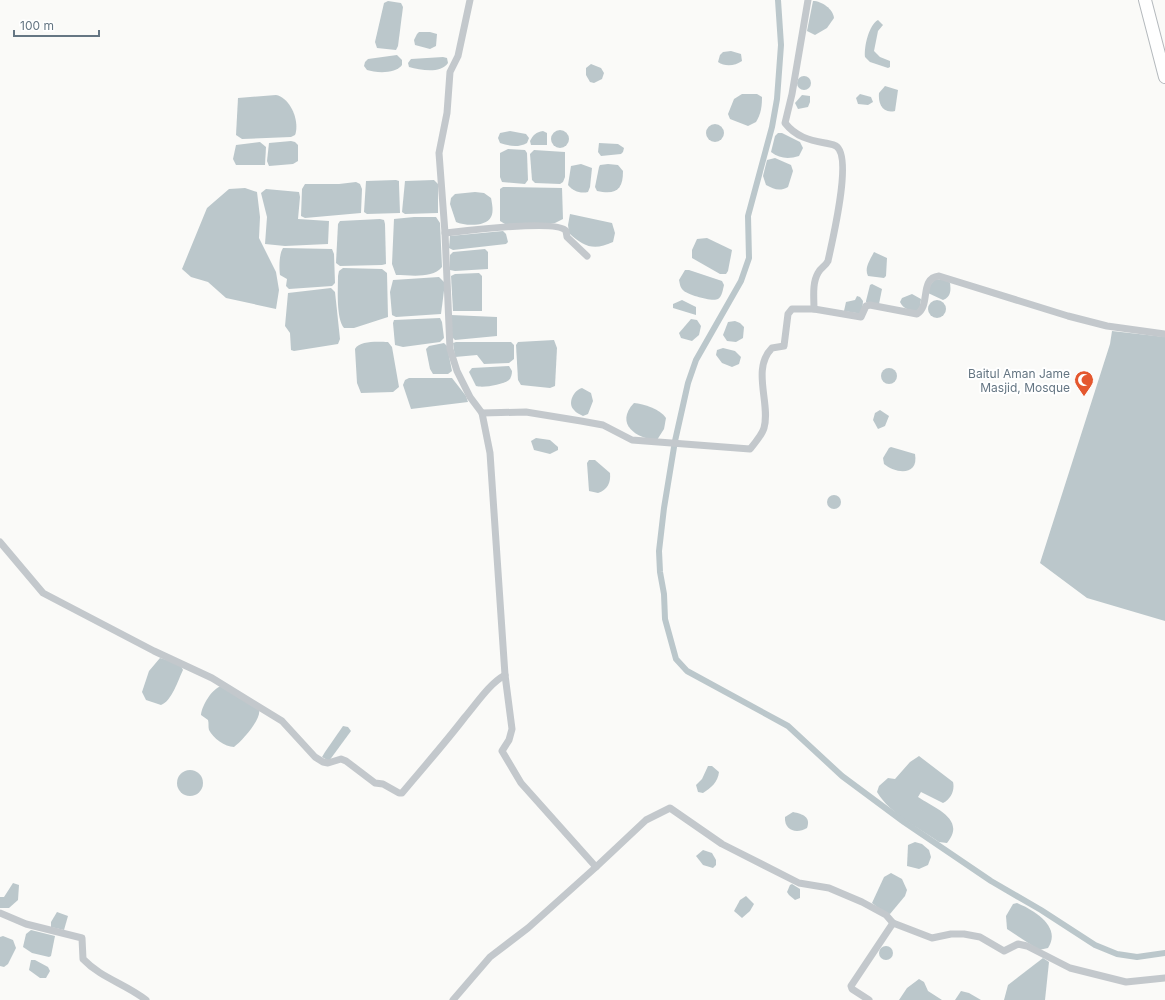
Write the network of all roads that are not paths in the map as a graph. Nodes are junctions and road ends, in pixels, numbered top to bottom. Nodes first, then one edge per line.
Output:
1 (470, 0) edge
2 (808, 0) edge
3 (1145, 0) edge
4 (1165, 77) edge
5 (445, 233) junction
6 (587, 256) dead end
7 (814, 309) junction
8 (1165, 334) edge
9 (482, 413) junction
10 (0, 542) edge
11 (505, 675) junction
12 (596, 867) junction
13 (0, 913) edge
14 (893, 923) junction
15 (1165, 978) edge
16 (146, 1000) edge
17 (453, 1000) edge
18 (869, 1000) edge

1 - 5 street
2 - 7 street
3 - 4 highway
5 - 6 street
5 - 9 street
7 - 8 street
7 - 9 street
9 - 11 street
10 - 11 street
11 - 12 street
12 - 14 street
12 - 17 street
13 - 16 street
14 - 15 street
14 - 18 street

